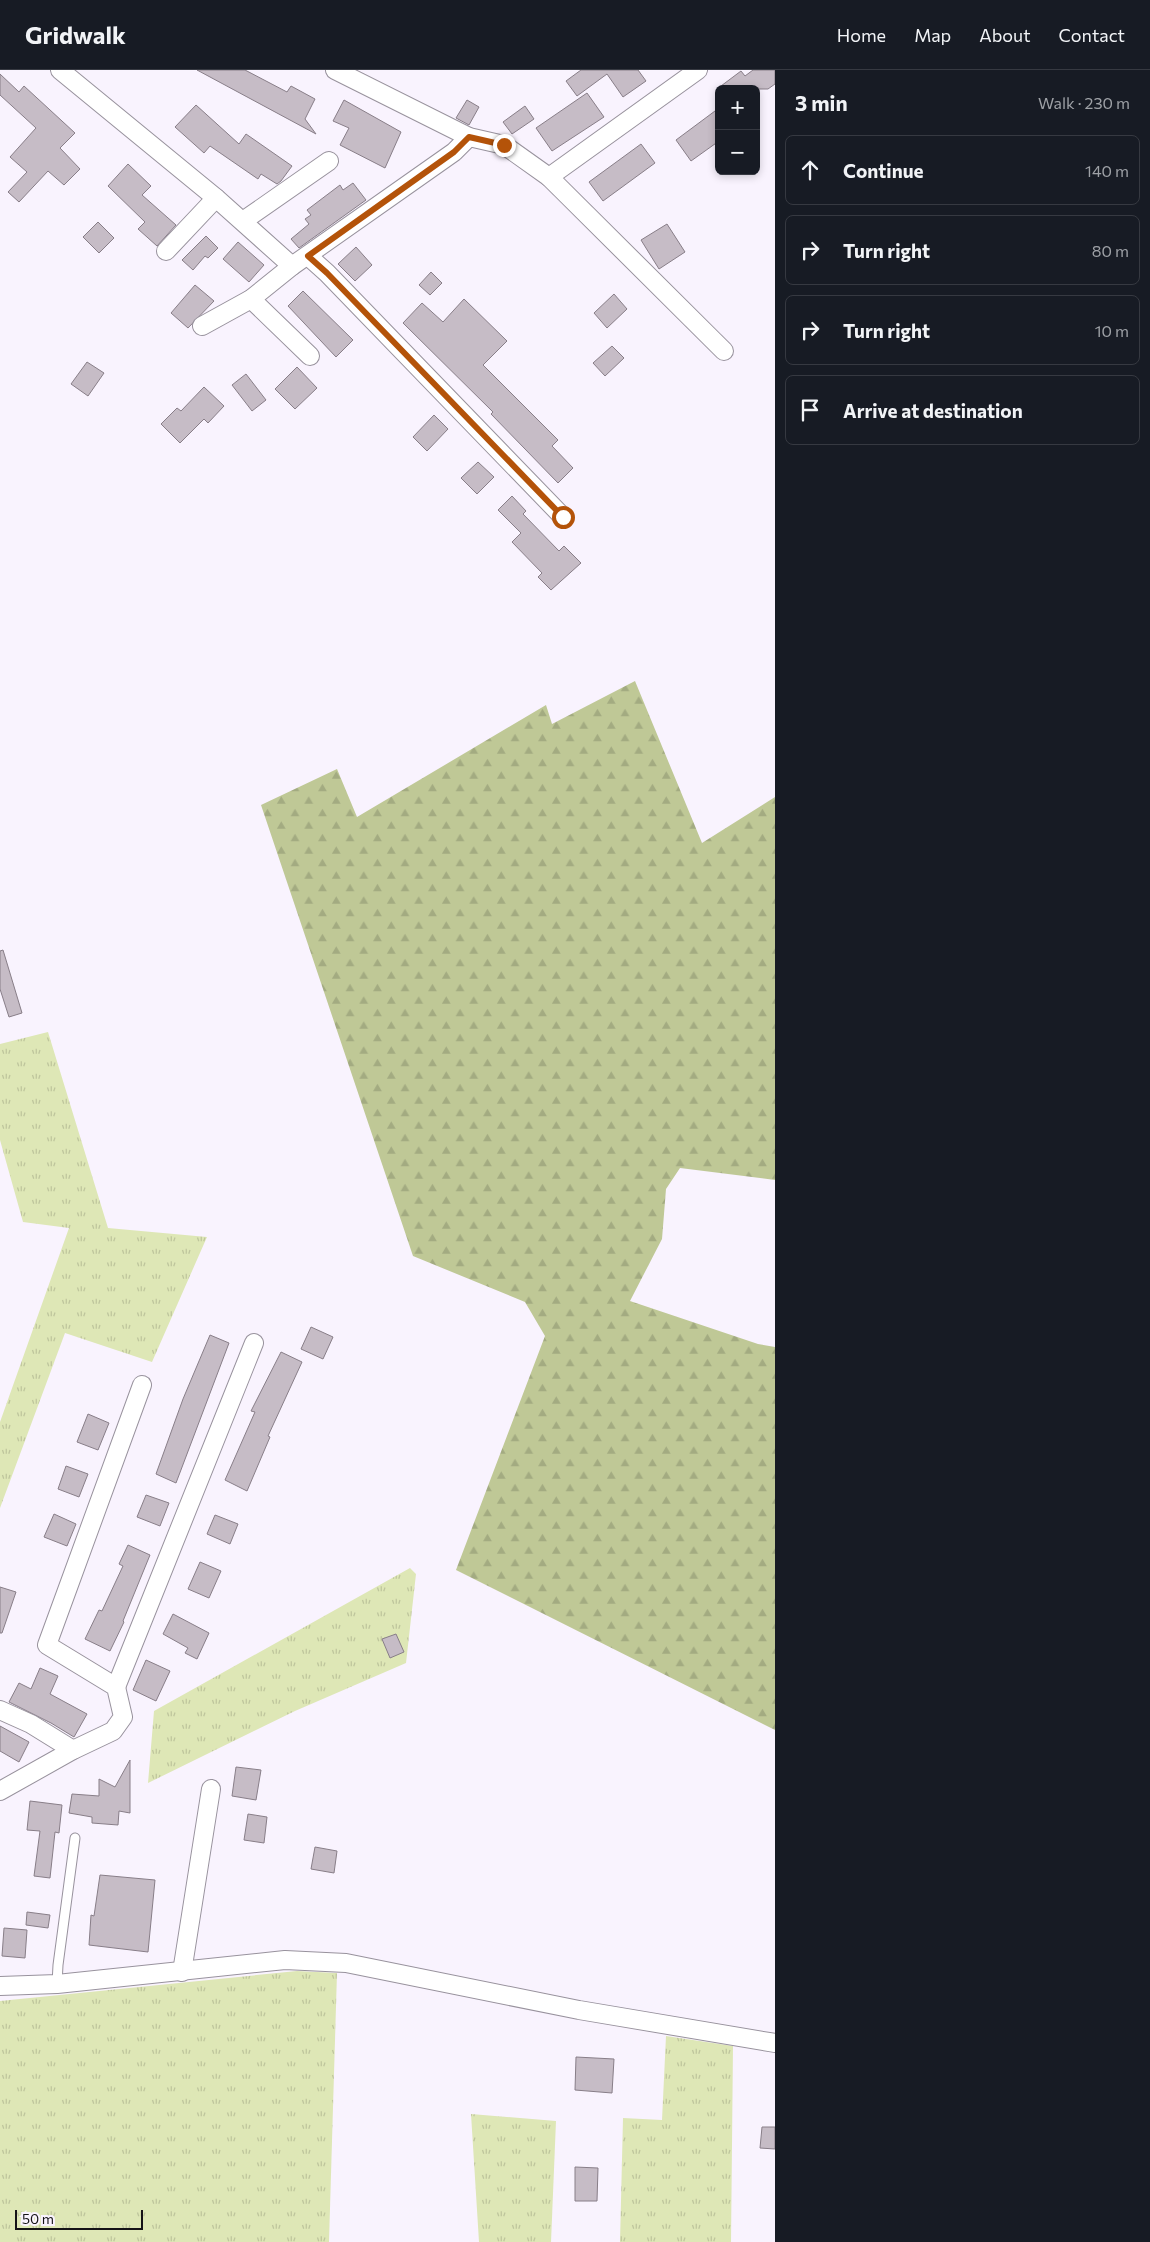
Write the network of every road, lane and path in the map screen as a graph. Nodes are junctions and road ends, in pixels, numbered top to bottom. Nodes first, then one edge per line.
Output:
1 (60, 70) edge
2 (335, 70) edge
3 (698, 70) edge
4 (469, 137) junction
5 (328, 161) dead end
6 (549, 177) junction
7 (216, 198) junction
8 (243, 221) junction
9 (166, 251) dead end
10 (308, 256) junction
11 (292, 266) junction
12 (251, 299) junction
13 (202, 326) dead end
14 (724, 351) dead end
15 (310, 356) dead end
16 (563, 517) dead end
17 (254, 1343) dead end
18 (142, 1385) dead end
19 (116, 1687) junction
20 (0, 1710) edge
21 (73, 1750) junction
22 (211, 1790) dead end
23 (0, 1792) edge
24 (75, 1838) dead end
25 (182, 1972) junction
26 (57, 1984) junction
27 (0, 1986) edge
28 (775, 2044) edge

1 - 7 street
2 - 4 street
3 - 6 street
4 - 6 street
4 - 10 street
5 - 8 street
6 - 14 street
7 - 8 street
7 - 9 street
8 - 11 street
10 - 11 street
10 - 16 street
11 - 12 street
12 - 13 street
12 - 15 street
17 - 19 street
18 - 19 street
19 - 21 street
20 - 21 street
21 - 23 street
22 - 25 street
24 - 26 lane
25 - 26 street
25 - 28 street
26 - 27 street

